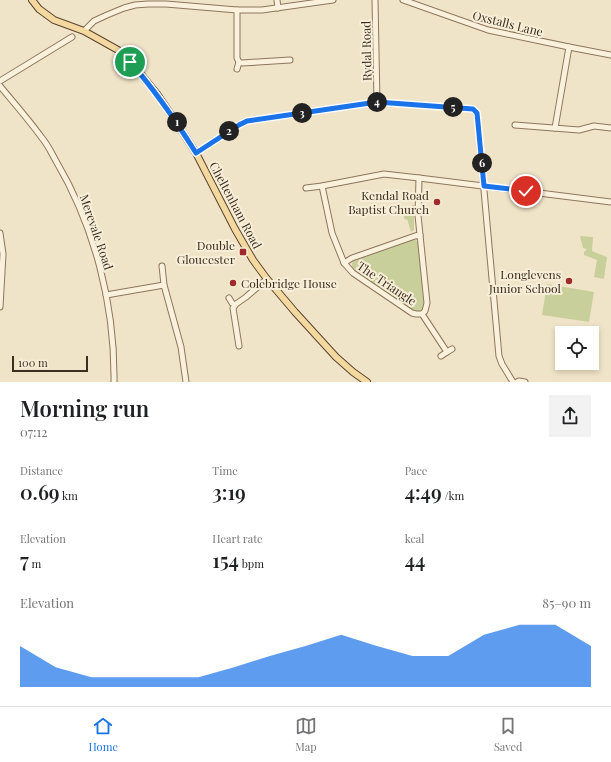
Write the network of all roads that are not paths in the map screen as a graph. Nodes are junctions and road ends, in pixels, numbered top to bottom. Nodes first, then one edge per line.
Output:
1 (32, 0) edge
2 (277, 0) edge
3 (333, 0) edge
4 (375, 0) edge
5 (403, 0) edge
6 (278, 8) junction
7 (237, 10) junction
8 (84, 31) junction
9 (72, 37) dead end
10 (569, 48) junction
11 (611, 55) edge
12 (290, 60) dead end
13 (239, 62) junction
14 (237, 69) dead end
15 (0, 81) edge
16 (0, 86) edge
17 (377, 102) junction
18 (515, 125) dead end
19 (555, 128) junction
20 (611, 128) edge
21 (196, 153) junction
22 (419, 178) junction
23 (322, 186) junction
24 (484, 186) junction
25 (306, 188) dead end
26 (611, 202) edge
27 (0, 234) edge
28 (420, 235) junction
29 (344, 263) junction
30 (162, 266) dead end
31 (267, 279) junction
32 (164, 285) junction
33 (106, 295) junction
34 (229, 298) dead end
35 (235, 305) junction
36 (0, 307) edge
37 (422, 314) junction
38 (239, 346) dead end
39 (452, 349) dead end
40 (447, 352) junction
41 (441, 356) dead end
42 (114, 382) edge
43 (186, 382) edge
44 (367, 382) edge
45 (513, 382) edge
46 (517, 382) edge
47 (525, 382) edge

1 - 8 main road, Cheltenham Road
2 - 6 street
3 - 6 street
4 - 17 street, Rydal Road
5 - 10 street, Oxstalls Lane
6 - 7 street
7 - 8 street
7 - 13 street
8 - 21 main road, Cheltenham Road
9 - 15 street
10 - 11 street, Oxstalls Lane
10 - 19 street
12 - 13 street
13 - 14 street
16 - 33 street, Merevale Road
17 - 21 street
17 - 24 street
18 - 19 street
19 - 20 street
21 - 31 main road, Cheltenham Road
22 - 23 street
22 - 24 street
22 - 28 street
23 - 25 street
23 - 29 street, The Triangle
24 - 26 street
24 - 45 street
27 - 36 street
28 - 29 street, The Triangle
28 - 37 street, The Triangle
29 - 37 street, The Triangle
30 - 32 street
31 - 35 street
31 - 44 main road, Cheltenham Road
32 - 33 street
32 - 43 street
33 - 42 street, Merevale Road
34 - 35 street
35 - 38 street
37 - 40 street, The Triangle
39 - 40 street
40 - 41 street
46 - 47 street

